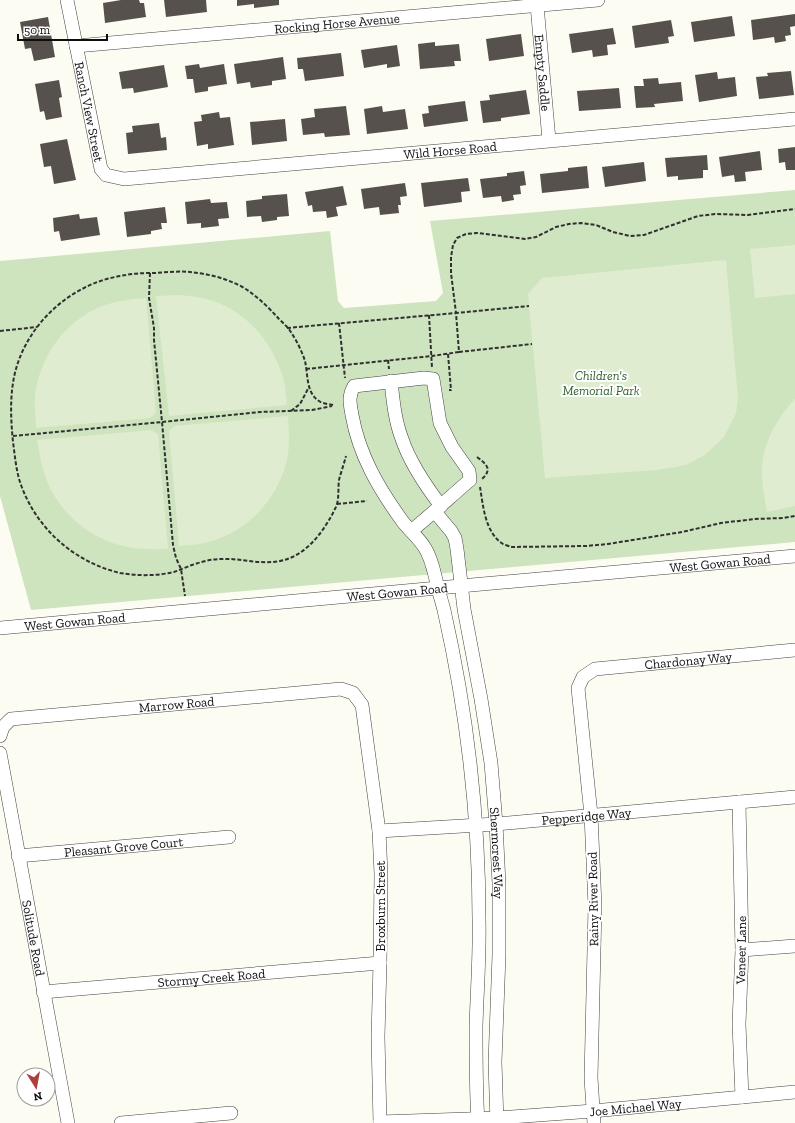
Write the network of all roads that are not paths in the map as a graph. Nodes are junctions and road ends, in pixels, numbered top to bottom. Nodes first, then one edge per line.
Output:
1 (67, 0) edge
2 (598, 0) edge
3 (537, 5) junction
4 (76, 46) junction
5 (795, 119) edge
6 (549, 140) junction
7 (106, 174) joint
8 (391, 382) junction
9 (438, 509) junction
10 (411, 531) junction
11 (795, 556) edge
12 (462, 586) junction
13 (438, 588) junction
14 (0, 628) edge
15 (795, 650) edge
16 (583, 676) joint
17 (352, 693) joint
18 (1, 732) edge
19 (0, 753) edge
20 (795, 797) edge
21 (739, 802) junction
22 (591, 815) junction
23 (496, 824) junction
24 (476, 825) junction
25 (378, 831) junction
26 (229, 837) dead end
27 (18, 856) junction
28 (795, 946) edge
29 (742, 950) junction
30 (380, 963) junction
31 (43, 992) junction
32 (795, 1092) edge
33 (742, 1097) junction
34 (231, 1113) dead end
35 (594, 1117) edge
36 (497, 1120) edge
37 (478, 1121) edge
38 (68, 1123) edge
39 (121, 1123) edge
40 (380, 1123) edge

1 - 4 street, Ranch View Street
2 - 3 street, Rocking Horse Avenue
3 - 4 street, Rocking Horse Avenue
3 - 6 street, Empty Saddle
4 - 7 street, Ranch View Street
5 - 6 street, Wild Horse Road
6 - 7 street, Wild Horse Road
8 - 9 street, Shermcrest Way
8 - 9 street
8 - 10 street, Shermcrest Way
9 - 10 street
9 - 12 street, Shermcrest Way
10 - 13 street, Shermcrest Way
11 - 12 street, West Gowan Road
12 - 13 street, West Gowan Road
12 - 23 street, Shermcrest Way
13 - 14 street, West Gowan Road
13 - 24 street, Shermcrest Way
15 - 16 street, Chardonay Way
16 - 22 street, Rainy River Road
17 - 18 street, Marrow Road
17 - 25 street, Broxburn Street
19 - 27 street, Solitude Road
20 - 21 street, Pepperidge Way
21 - 22 street, Pepperidge Way
21 - 29 street, Veneer Lane
22 - 23 street, Pepperidge Way
22 - 35 street, Rainy River Road
23 - 24 street, Pepperidge Way
23 - 36 street, Shermcrest Way
24 - 25 street, Pepperidge Way
24 - 37 street, Shermcrest Way
25 - 30 street, Broxburn Street
26 - 27 street, Pleasant Grove Court
27 - 31 street, Solitude Road
28 - 29 street
29 - 33 street, Veneer Lane
30 - 31 street, Stormy Creek Road
30 - 40 street, Broxburn Street
31 - 38 street, Solitude Road
32 - 33 street, Joe Michael Way
33 - 35 street, Joe Michael Way
34 - 39 street
35 - 36 street, Joe Michael Way
36 - 37 street, Joe Michael Way
37 - 40 street, Joe Michael Way

